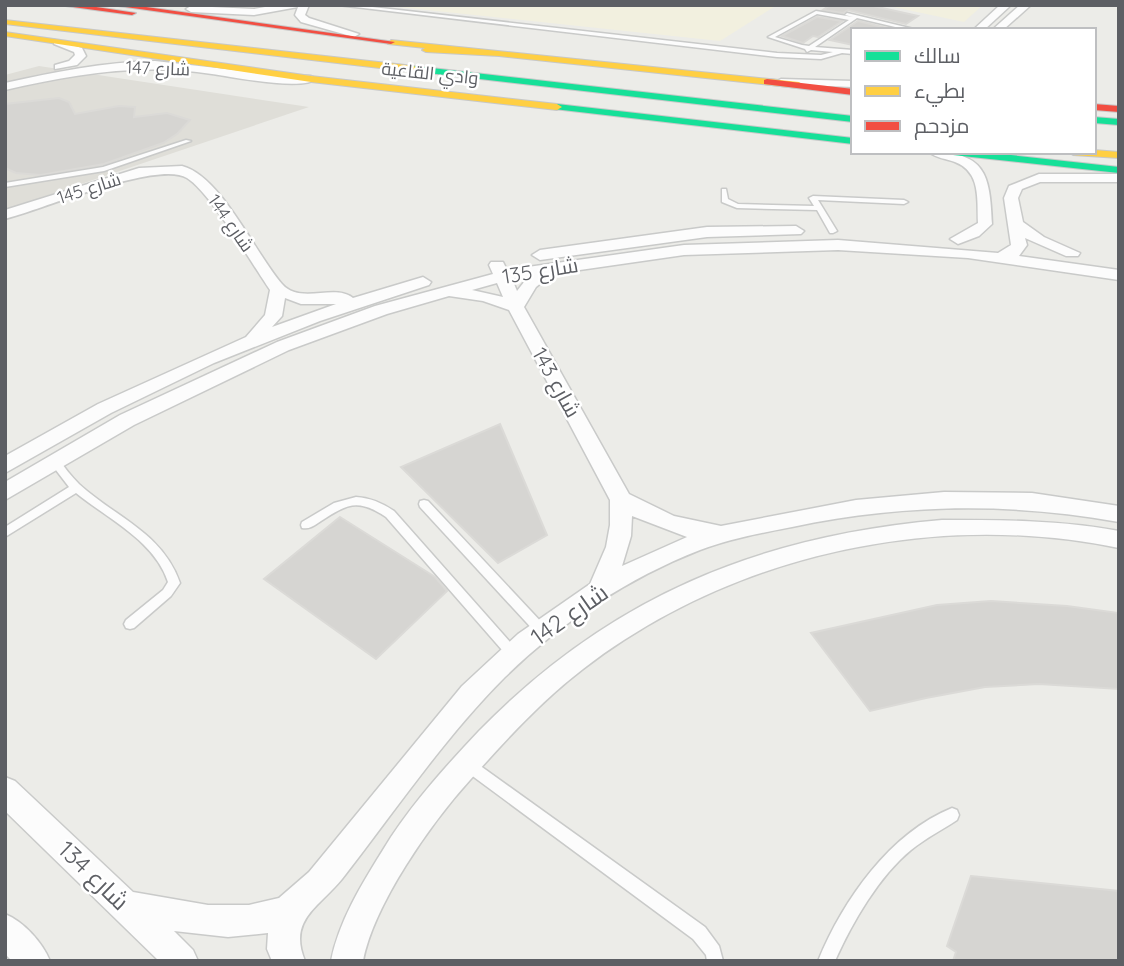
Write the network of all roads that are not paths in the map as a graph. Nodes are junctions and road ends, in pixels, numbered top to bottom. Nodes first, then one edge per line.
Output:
1 (114, 5) edge
2 (163, 5) edge
3 (295, 5) edge
4 (304, 5) edge
5 (340, 5) edge
6 (1006, 5) edge
7 (1026, 5) edge
8 (818, 8) dead end
9 (5, 12) edge
10 (190, 12) junction
11 (64, 13) edge
12 (855, 18) junction
13 (5, 22) edge
14 (89, 23) junction
15 (906, 28) edge
16 (980, 28) edge
17 (999, 28) edge
18 (5, 34) edge
19 (354, 34) junction
20 (54, 35) junction
21 (134, 38) junction
22 (430, 47) junction
23 (809, 48) junction
24 (841, 51) junction
25 (851, 52) edge
26 (497, 54) junction
27 (777, 55) junction
28 (5, 79) edge
29 (311, 79) junction
30 (5, 87) edge
31 (851, 88) edge
32 (528, 104) junction
33 (851, 106) edge
34 (1096, 107) edge
35 (1119, 108) edge
36 (851, 119) edge
37 (1096, 120) edge
38 (1119, 122) edge
39 (1096, 130) edge
40 (1119, 132) edge
41 (851, 139) edge
42 (188, 141) dead end
43 (1096, 144) edge
44 (1119, 147) edge
45 (942, 154) edge
46 (971, 154) edge
47 (1096, 154) edge
48 (1119, 155) edge
49 (174, 169) joint
50 (1119, 170) edge
51 (1119, 178) edge
52 (5, 185) edge
53 (724, 190) dead end
54 (904, 202) dead end
55 (818, 208) junction
56 (5, 215) edge
57 (1015, 224) junction
58 (833, 231) junction
59 (958, 239) junction
60 (1019, 245) junction
61 (1072, 253) junction
62 (1003, 257) junction
63 (1119, 261) edge
64 (550, 267) junction
65 (499, 270) junction
66 (1119, 275) edge
67 (278, 290) junction
68 (439, 292) junction
69 (368, 298) junction
70 (516, 307) junction
71 (248, 341) junction
72 (54, 461) junction
73 (5, 466) edge
74 (76, 488) junction
75 (5, 492) edge
76 (621, 500) junction
77 (424, 504) dead end
78 (1119, 514) edge
79 (306, 525) dead end
80 (5, 533) edge
81 (724, 534) junction
82 (1119, 540) edge
83 (598, 591) junction
84 (130, 624) dead end
85 (541, 631) junction
86 (513, 653) junction
87 (467, 763) junction
88 (5, 791) edge
89 (952, 815) dead end
90 (128, 907) junction
91 (290, 911) junction
92 (5, 930) edge
93 (345, 959) edge
94 (34, 961) edge
95 (182, 961) edge
96 (289, 961) edge
97 (715, 961) edge
98 (826, 961) edge

1 - 10 main road, وادي القاعية
2 - 10 main road
3 - 10 street
4 - 19 street
5 - 27 lane
6 - 16 street
7 - 17 street
8 - 12 lane
9 - 11 main road, وادي القاعية
10 - 11 main road
10 - 19 main road
10 - 22 main road, وادي القاعية
11 - 14 main road, وادي القاعية
12 - 15 lane
12 - 23 lane
12 - 23 lane
13 - 20 main road, وادي القاعية
14 - 26 main road
14 - 33 main road, وادي القاعية
18 - 20 main road, وادي القاعية
19 - 22 main road
20 - 21 main road, وادي القاعية
20 - 28 street
20 - 29 main road, وادي القاعية
21 - 32 main road
21 - 36 main road, وادي القاعية
22 - 26 main road, وادي القاعية
23 - 24 lane
23 - 27 lane
24 - 25 lane
24 - 27 lane
26 - 31 main road, وادي القاعية
29 - 30 street, شارع 147
29 - 32 main road, وادي القاعية
32 - 41 main road, وادي القاعية
34 - 35 main road
37 - 38 main road
39 - 40 main road
42 - 52 lane
43 - 44 main road
45 - 59 street
46 - 50 main road
47 - 48 main road
49 - 56 street, شارع 145
49 - 67 street, شارع 144
51 - 57 street
53 - 55 lane
54 - 55 lane
55 - 58 lane
57 - 60 street
57 - 61 street
58 - 59 street, شارع 135
58 - 65 street, شارع 135
59 - 60 street, شارع 135
60 - 61 street, شارع 135
60 - 62 street
61 - 63 street, شارع 135
62 - 64 street, شارع 135
62 - 66 street, شارع 135
64 - 65 street, شارع 135
64 - 70 street
65 - 68 street, شارع 135
65 - 69 street, شارع 135
65 - 70 street, شارع 143
67 - 69 street
67 - 71 street
68 - 70 street
68 - 72 street, شارع 135
69 - 71 street, شارع 135
70 - 76 street, شارع 143
71 - 73 street, شارع 135
72 - 74 lane
72 - 75 street, شارع 135
74 - 80 lane
74 - 84 lane
76 - 81 street
76 - 83 street, شارع 143
77 - 85 lane
78 - 81 street, شارع 142
79 - 86 lane
81 - 83 street, شارع 142
82 - 87 street, شارع 142
83 - 85 street, شارع 142
85 - 86 street, شارع 142
86 - 91 street, شارع 142
87 - 93 street, شارع 142
87 - 97 lane
88 - 90 street, شارع 134
89 - 98 lane
90 - 91 street
90 - 95 street, شارع 134
91 - 96 street
92 - 94 street

